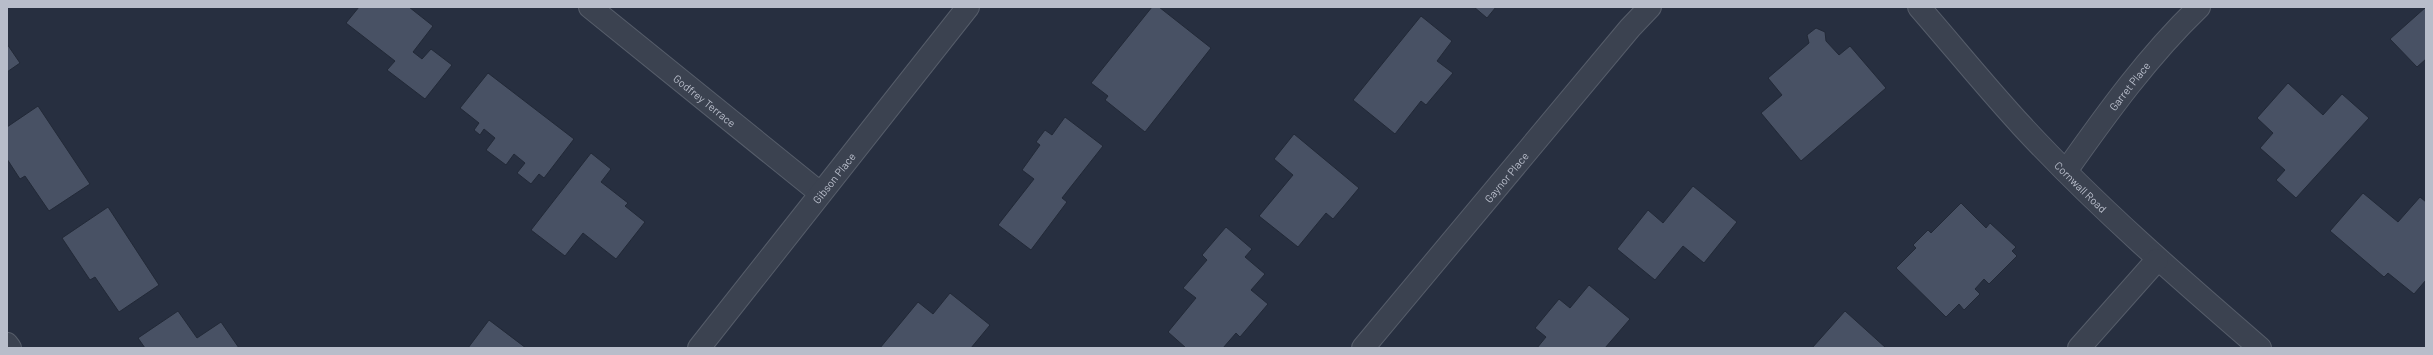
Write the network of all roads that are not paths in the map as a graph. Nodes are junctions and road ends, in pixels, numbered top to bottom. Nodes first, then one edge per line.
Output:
1 (590, 7) edge
2 (968, 7) edge
3 (1650, 7) edge
4 (1919, 7) edge
5 (2199, 7) edge
6 (2066, 171) junction
7 (820, 193) junction
8 (2157, 260) junction
9 (7, 344) edge
10 (10, 348) edge
11 (699, 348) edge
12 (1363, 348) edge
13 (2080, 348) edge
14 (2260, 348) edge

1 - 7 street, Godfrey Terrace
2 - 7 street, Gibson Place
3 - 12 street, Gaynor Place
4 - 6 street, Cornwall Road
5 - 6 street, Garret Place
6 - 8 street, Cornwall Road
7 - 11 street, Gibson Place
8 - 13 street
8 - 14 street, Cornwall Road
9 - 10 street

